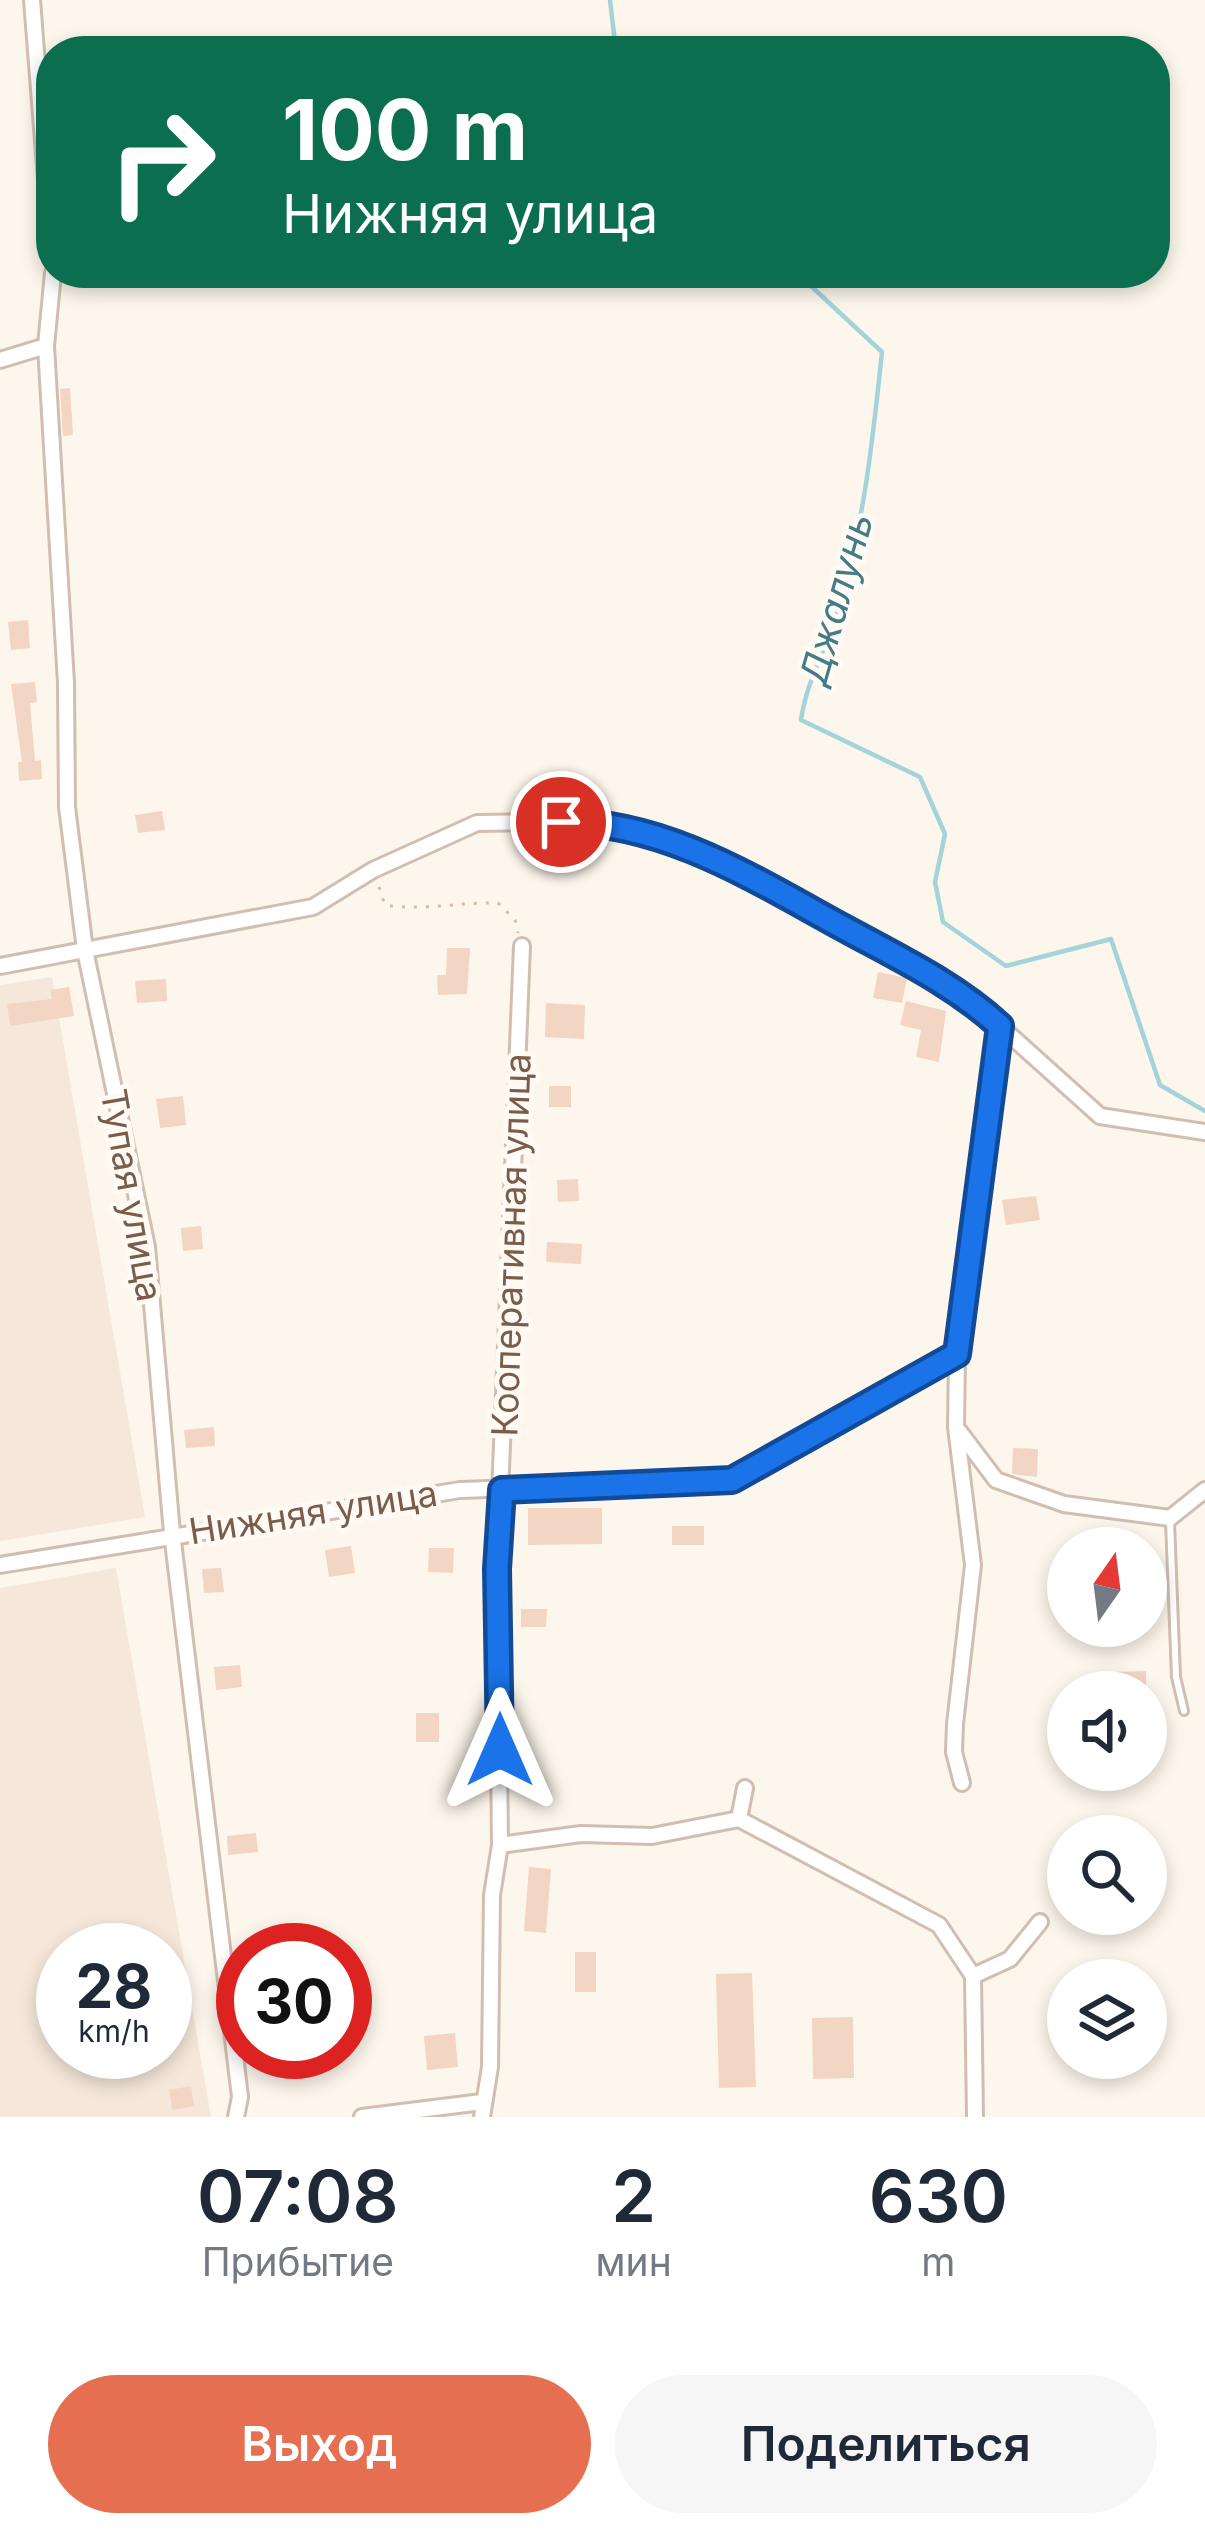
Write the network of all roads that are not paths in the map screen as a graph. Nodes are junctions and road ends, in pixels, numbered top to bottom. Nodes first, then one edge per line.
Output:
1 (32, 0) edge
2 (36, 51) edge
3 (52, 288) edge
4 (46, 346) junction
5 (0, 360) edge
6 (522, 946) road end
7 (85, 950) junction
8 (0, 966) edge
9 (1000, 1026) junction
10 (1205, 1132) edge
11 (957, 1354) junction
12 (956, 1427) junction
13 (502, 1490) junction
14 (1205, 1490) edge
15 (1170, 1518) junction
16 (172, 1533) junction
17 (0, 1565) edge
18 (1184, 1711) dead end
19 (962, 1783) dead end
20 (745, 1787) dead end
21 (739, 1819) junction
22 (500, 1845) junction
23 (1040, 1922) dead end
24 (973, 1976) junction
25 (482, 2110) edge
26 (236, 2117) edge
27 (362, 2117) edge
28 (975, 2117) edge

1 - 2 street
3 - 4 street, Тупая улица
4 - 5 street
4 - 7 street, Тупая улица
6 - 13 street, Кооперативная улица
7 - 8 street
7 - 9 street
7 - 16 street, Тупая улица
9 - 10 street
9 - 11 street
11 - 12 street
11 - 13 street, Нижняя улица
12 - 15 street
12 - 19 street
13 - 16 street, Нижняя улица
13 - 22 street, Кооперативная улица
14 - 15 street
15 - 18 lane
16 - 17 street, Нижняя улица
16 - 26 street, Тупая улица
20 - 21 street
21 - 22 street
21 - 24 street
22 - 25 street, Кооперативная улица
23 - 24 street
24 - 28 street
25 - 27 street

